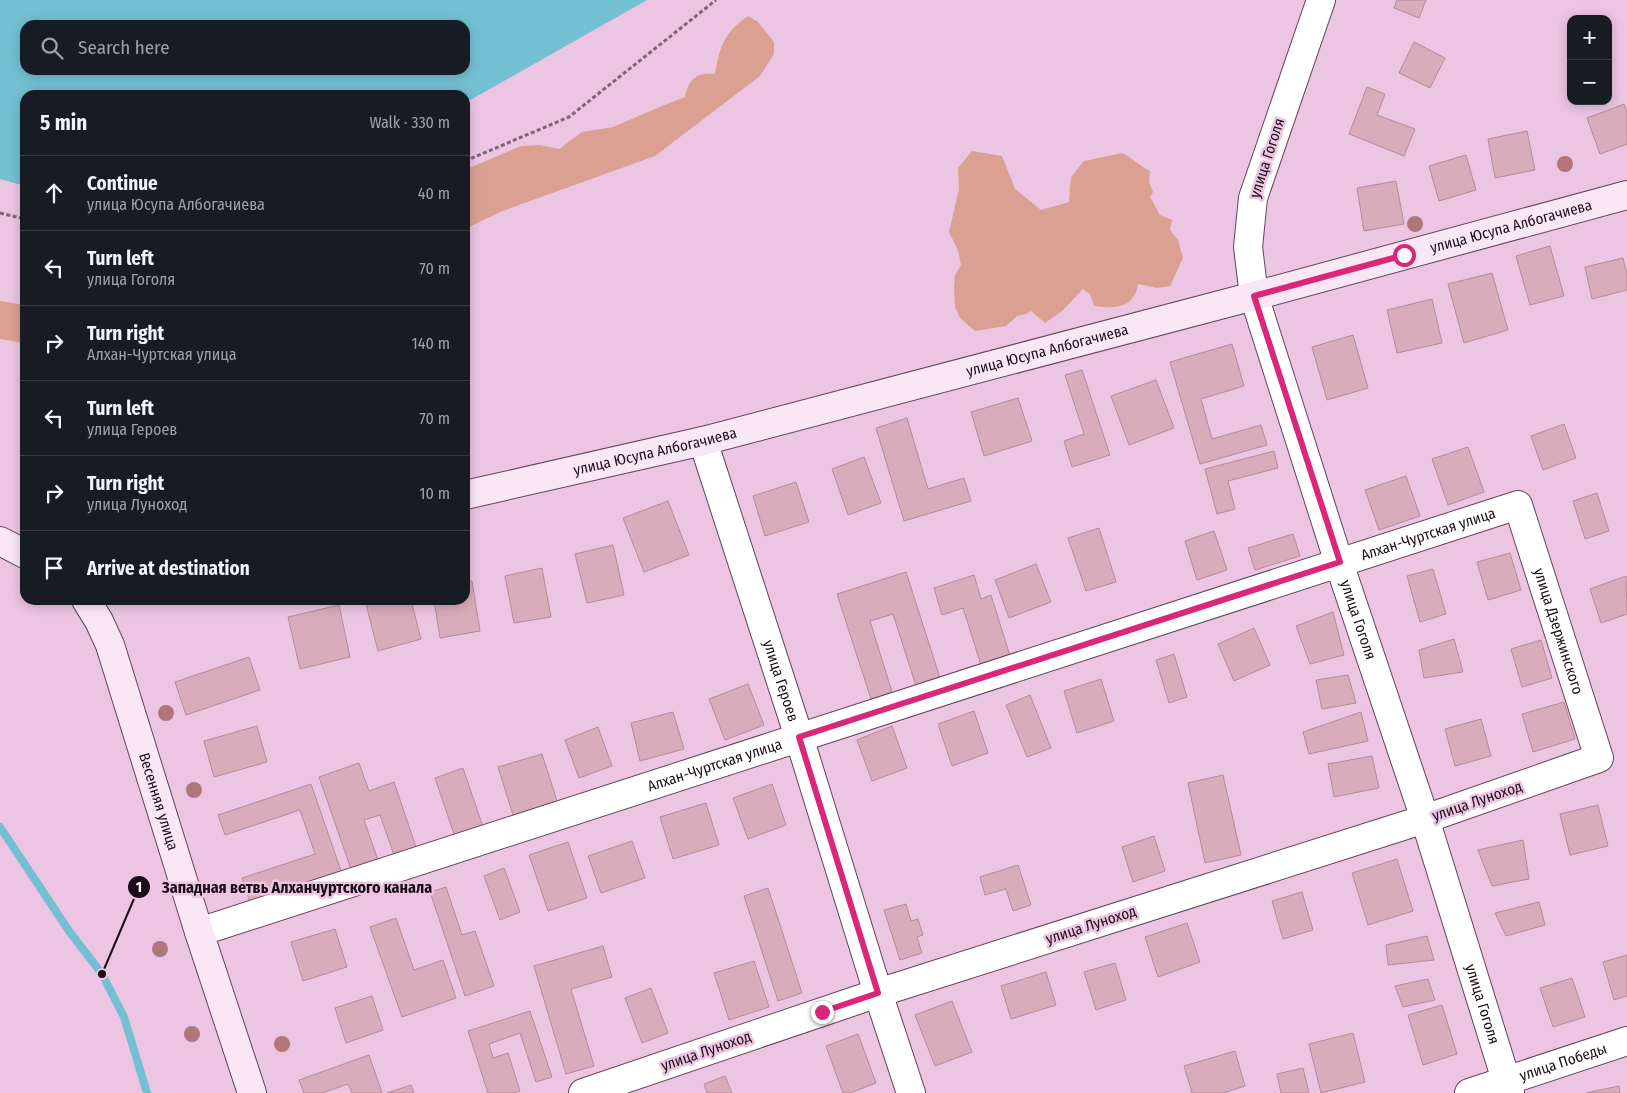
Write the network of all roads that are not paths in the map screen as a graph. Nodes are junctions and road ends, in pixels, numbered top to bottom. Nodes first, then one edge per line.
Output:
1 (1321, 0) edge
2 (1627, 195) edge
3 (1254, 296) junction
4 (703, 441) junction
5 (470, 494) edge
6 (1518, 505) joint
7 (0, 541) edge
8 (20, 551) edge
9 (1340, 562) junction
10 (89, 605) edge
11 (799, 737) junction
12 (1599, 758) joint
13 (1425, 819) junction
14 (199, 932) junction
15 (878, 993) junction
16 (1627, 1041) edge
17 (1508, 1087) edge
18 (252, 1093) edge
19 (584, 1093) edge
20 (911, 1093) edge
21 (1469, 1093) edge

1 - 3 street, улица Гоголя
2 - 3 street, улица Юсупа Албогачиева
3 - 4 street, улица Юсупа Албогачиева
3 - 9 street, улица Гоголя
4 - 5 street, улица Юсупа Албогачиева
4 - 11 street, улица Героев
6 - 9 street, Алхан-Чуртская улица
6 - 12 street, улица Дзержинского
7 - 8 street
9 - 11 street, Алхан-Чуртская улица
9 - 13 street, улица Гоголя
10 - 14 street, Весенняя улица
11 - 14 street, Алхан-Чуртская улица
11 - 15 street, улица Героев
12 - 13 street, улица Луноход
13 - 15 street, улица Луноход
13 - 17 street, улица Гоголя
14 - 18 street, Весенняя улица
15 - 19 street, улица Луноход
15 - 20 street, улица Героев
16 - 17 street, улица Победы
17 - 21 street, улица Победы

